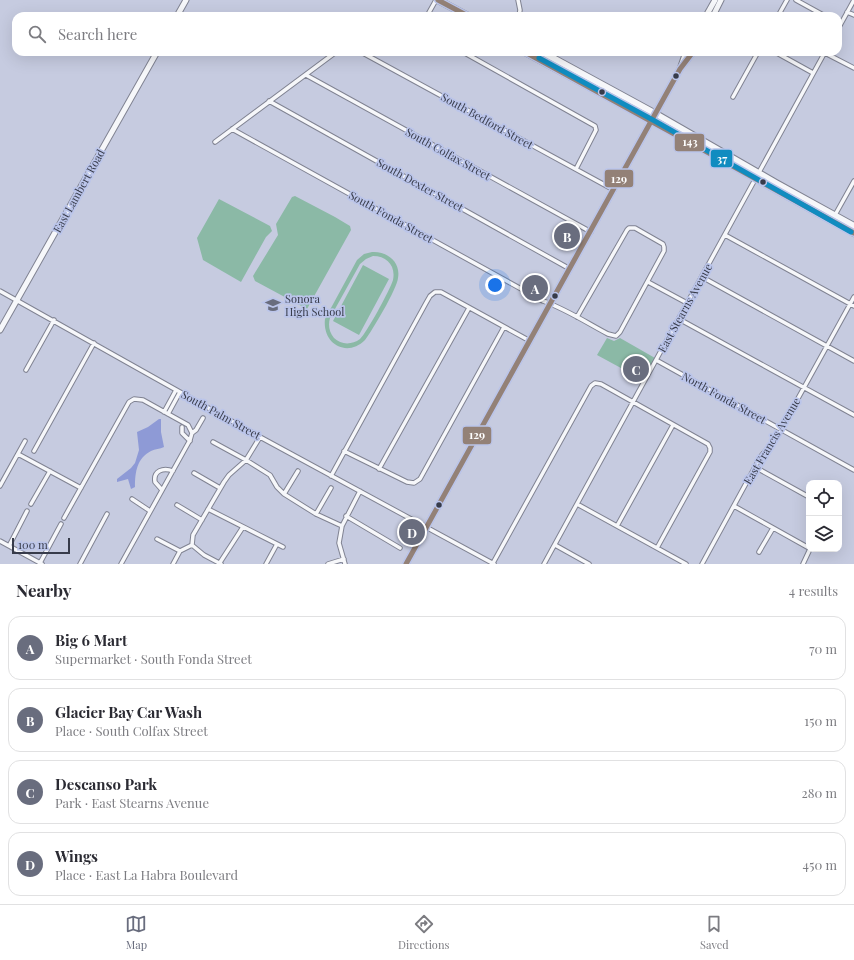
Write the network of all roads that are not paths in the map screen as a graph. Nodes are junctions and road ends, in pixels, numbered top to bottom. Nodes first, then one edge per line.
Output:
1 (186, 0) edge
2 (437, 0) edge
3 (518, 0) edge
4 (715, 0) edge
5 (721, 0) edge
6 (787, 0) edge
7 (796, 0) edge
8 (854, 0) edge
9 (179, 12) edge
10 (430, 12) edge
11 (460, 12) edge
12 (520, 12) edge
13 (710, 12) edge
14 (712, 12) edge
15 (780, 12) edge
16 (818, 12) edge
17 (847, 12) junction
18 (854, 15) edge
19 (842, 20) edge
20 (155, 56) edge
21 (331, 56) edge
22 (370, 56) edge
23 (470, 56) edge
24 (532, 56) edge
25 (549, 56) edge
26 (685, 56) edge
27 (690, 56) edge
28 (756, 56) edge
29 (782, 56) edge
30 (823, 56) edge
31 (832, 56) edge
32 (854, 68) edge
33 (680, 69) junction
34 (813, 73) junction
35 (306, 75) junction
36 (733, 97) dead end
37 (269, 101) junction
38 (656, 114) junction
39 (652, 121) junction
40 (232, 129) junction
41 (215, 142) dead end
42 (576, 169) junction
43 (757, 176) junction
44 (854, 181) edge
45 (614, 190) junction
46 (835, 215) junction
47 (854, 226) edge
48 (591, 232) junction
49 (854, 233) edge
50 (725, 235) junction
51 (570, 269) junction
52 (702, 276) junction
53 (648, 282) junction
54 (0, 291) edge
55 (854, 297) edge
56 (17, 300) junction
57 (550, 304) junction
58 (687, 304) junction
59 (852, 305) edge
60 (469, 308) junction
61 (577, 317) junction
62 (679, 319) junction
63 (54, 320) junction
64 (504, 327) junction
65 (0, 330) edge
66 (530, 341) junction
67 (94, 343) junction
68 (827, 346) junction
69 (656, 360) junction
70 (854, 361) edge
71 (26, 370) dead end
72 (804, 388) junction
73 (178, 391) junction
74 (634, 403) junction
75 (166, 413) junction
76 (854, 415) edge
77 (203, 418) dead end
78 (673, 425) junction
79 (182, 427) dead end
80 (781, 430) junction
81 (192, 433) junction
82 (260, 437) junction
83 (25, 441) dead end
84 (190, 441) junction
85 (213, 442) dead end
86 (34, 451) dead end
87 (344, 451) junction
88 (18, 454) junction
89 (246, 460) junction
90 (755, 467) junction
91 (379, 468) junction
92 (173, 469) junction
93 (854, 470) edge
94 (50, 471) junction
95 (298, 471) dead end
96 (194, 473) dead end
97 (331, 476) junction
98 (0, 486) edge
99 (81, 488) junction
100 (220, 488) junction
101 (331, 488) dead end
102 (162, 490) junction
103 (360, 491) junction
104 (284, 494) junction
105 (806, 495) edge
106 (132, 499) dead end
107 (31, 504) dead end
108 (577, 504) junction
109 (177, 505) dead end
110 (734, 506) junction
111 (208, 509) junction
112 (27, 511) dead end
113 (150, 511) junction
114 (107, 514) dead end
115 (316, 514) junction
116 (346, 516) junction
117 (64, 518) dead end
118 (202, 520) junction
119 (61, 524) dead end
120 (342, 526) junction
121 (617, 526) junction
122 (243, 527) junction
123 (427, 527) junction
124 (773, 528) junction
125 (156, 539) dead end
126 (0, 541) edge
127 (277, 544) junction
128 (192, 545) junction
129 (555, 545) junction
130 (9, 546) junction
131 (284, 547) dead end
132 (806, 547) edge
133 (400, 548) dead end
134 (657, 548) junction
135 (180, 551) junction
136 (759, 552) dead end
137 (809, 552) edge
138 (344, 559) junction
139 (41, 563) edge
140 (80, 564) edge
141 (121, 564) edge
142 (173, 564) edge
143 (220, 564) edge
144 (266, 564) edge
145 (328, 564) edge
146 (345, 564) edge
147 (406, 564) edge
148 (494, 564) edge
149 (544, 564) edge
150 (589, 564) edge
151 (686, 564) edge
152 (702, 564) edge
153 (803, 564) edge

1 - 9 main road
2 - 10 street
2 - 11 main road
3 - 12 street
4 - 13 main road
5 - 14 main road
6 - 15 street
7 - 16 street
8 - 17 street
17 - 18 street
17 - 19 street
20 - 56 main road, East Lambert Road
21 - 35 street
22 - 42 street, South Bedford Street
23 - 42 street
24 - 39 main road
25 - 38 main road
26 - 33 main road
27 - 33 main road
28 - 36 street
29 - 34 street
30 - 34 street, East Stearns Avenue
31 - 32 street
33 - 38 main road
34 - 43 street, East Stearns Avenue
35 - 37 street
35 - 48 street, South Colfax Street
37 - 40 street
37 - 51 street, South Dexter Street
38 - 39 main road
38 - 43 main road
39 - 43 main road
39 - 45 main road
40 - 41 street
40 - 57 street, South Fonda Street
42 - 45 street, South Bedford Street
43 - 46 main road
43 - 49 main road
43 - 50 street, East Stearns Avenue
44 - 46 street
45 - 48 main road
46 - 47 main road
48 - 51 main road
50 - 52 street, East Stearns Avenue
50 - 59 street
51 - 57 main road
52 - 58 street, East Stearns Avenue
52 - 68 street
53 - 58 street
53 - 61 street
53 - 61 street
54 - 56 street, South Palm Street
55 - 59 street, East Francis Avenue
56 - 63 street, South Palm Street
56 - 65 main road, East Lambert Road
57 - 61 street
57 - 66 main road
58 - 62 street, East Stearns Avenue
59 - 68 street, East Francis Avenue
60 - 64 street
60 - 87 street
60 - 91 street
62 - 69 street, East Stearns Avenue
62 - 72 street
63 - 67 street, South Palm Street
63 - 71 street
64 - 66 street
64 - 91 street
66 - 123 main road
67 - 73 street, South Palm Street
67 - 86 street
68 - 70 street
68 - 72 street, East Francis Avenue
69 - 74 street, East Stearns Avenue
69 - 80 street, North Fonda Street
72 - 76 street
72 - 80 street, East Francis Avenue
73 - 75 street
73 - 82 street, South Palm Street
74 - 78 street
74 - 108 street, East Stearns Avenue
74 - 148 street
75 - 81 street
75 - 99 street
77 - 81 street
78 - 121 street
78 - 134 street
79 - 84 street
80 - 90 street, East Francis Avenue
80 - 93 street, North Fonda Street
81 - 84 street
82 - 89 street
82 - 97 street, South Palm Street
83 - 88 street
84 - 92 street
85 - 89 street
87 - 91 street
87 - 97 street
88 - 94 street
88 - 98 street
89 - 100 street
89 - 104 street
90 - 105 street
90 - 110 street, East Francis Avenue
92 - 102 street
92 - 102 street
94 - 99 street
94 - 107 street
95 - 104 street
96 - 100 street
97 - 103 street, South Palm Street
99 - 117 street
100 - 111 street
101 - 115 street
102 - 113 street
103 - 116 street
103 - 123 street, South Palm Street
104 - 115 street
106 - 113 street
108 - 121 street
108 - 129 street, East Stearns Avenue
109 - 118 street
110 - 124 street
110 - 152 street, East Francis Avenue
111 - 118 street
111 - 122 street
112 - 130 street
113 - 141 street
114 - 140 street
115 - 120 street
116 - 120 street
116 - 133 street
118 - 128 street
119 - 139 street
120 - 138 street
121 - 134 street
122 - 127 street
122 - 143 street
123 - 147 main road
123 - 148 street, South Palm Street
124 - 132 street
124 - 136 street
125 - 135 street
126 - 130 street
127 - 131 street
127 - 144 street
128 - 135 street
128 - 143 street
129 - 149 street, East Stearns Avenue
129 - 150 street
130 - 139 street
134 - 151 street
135 - 142 street
137 - 153 street
138 - 145 street
138 - 146 street

